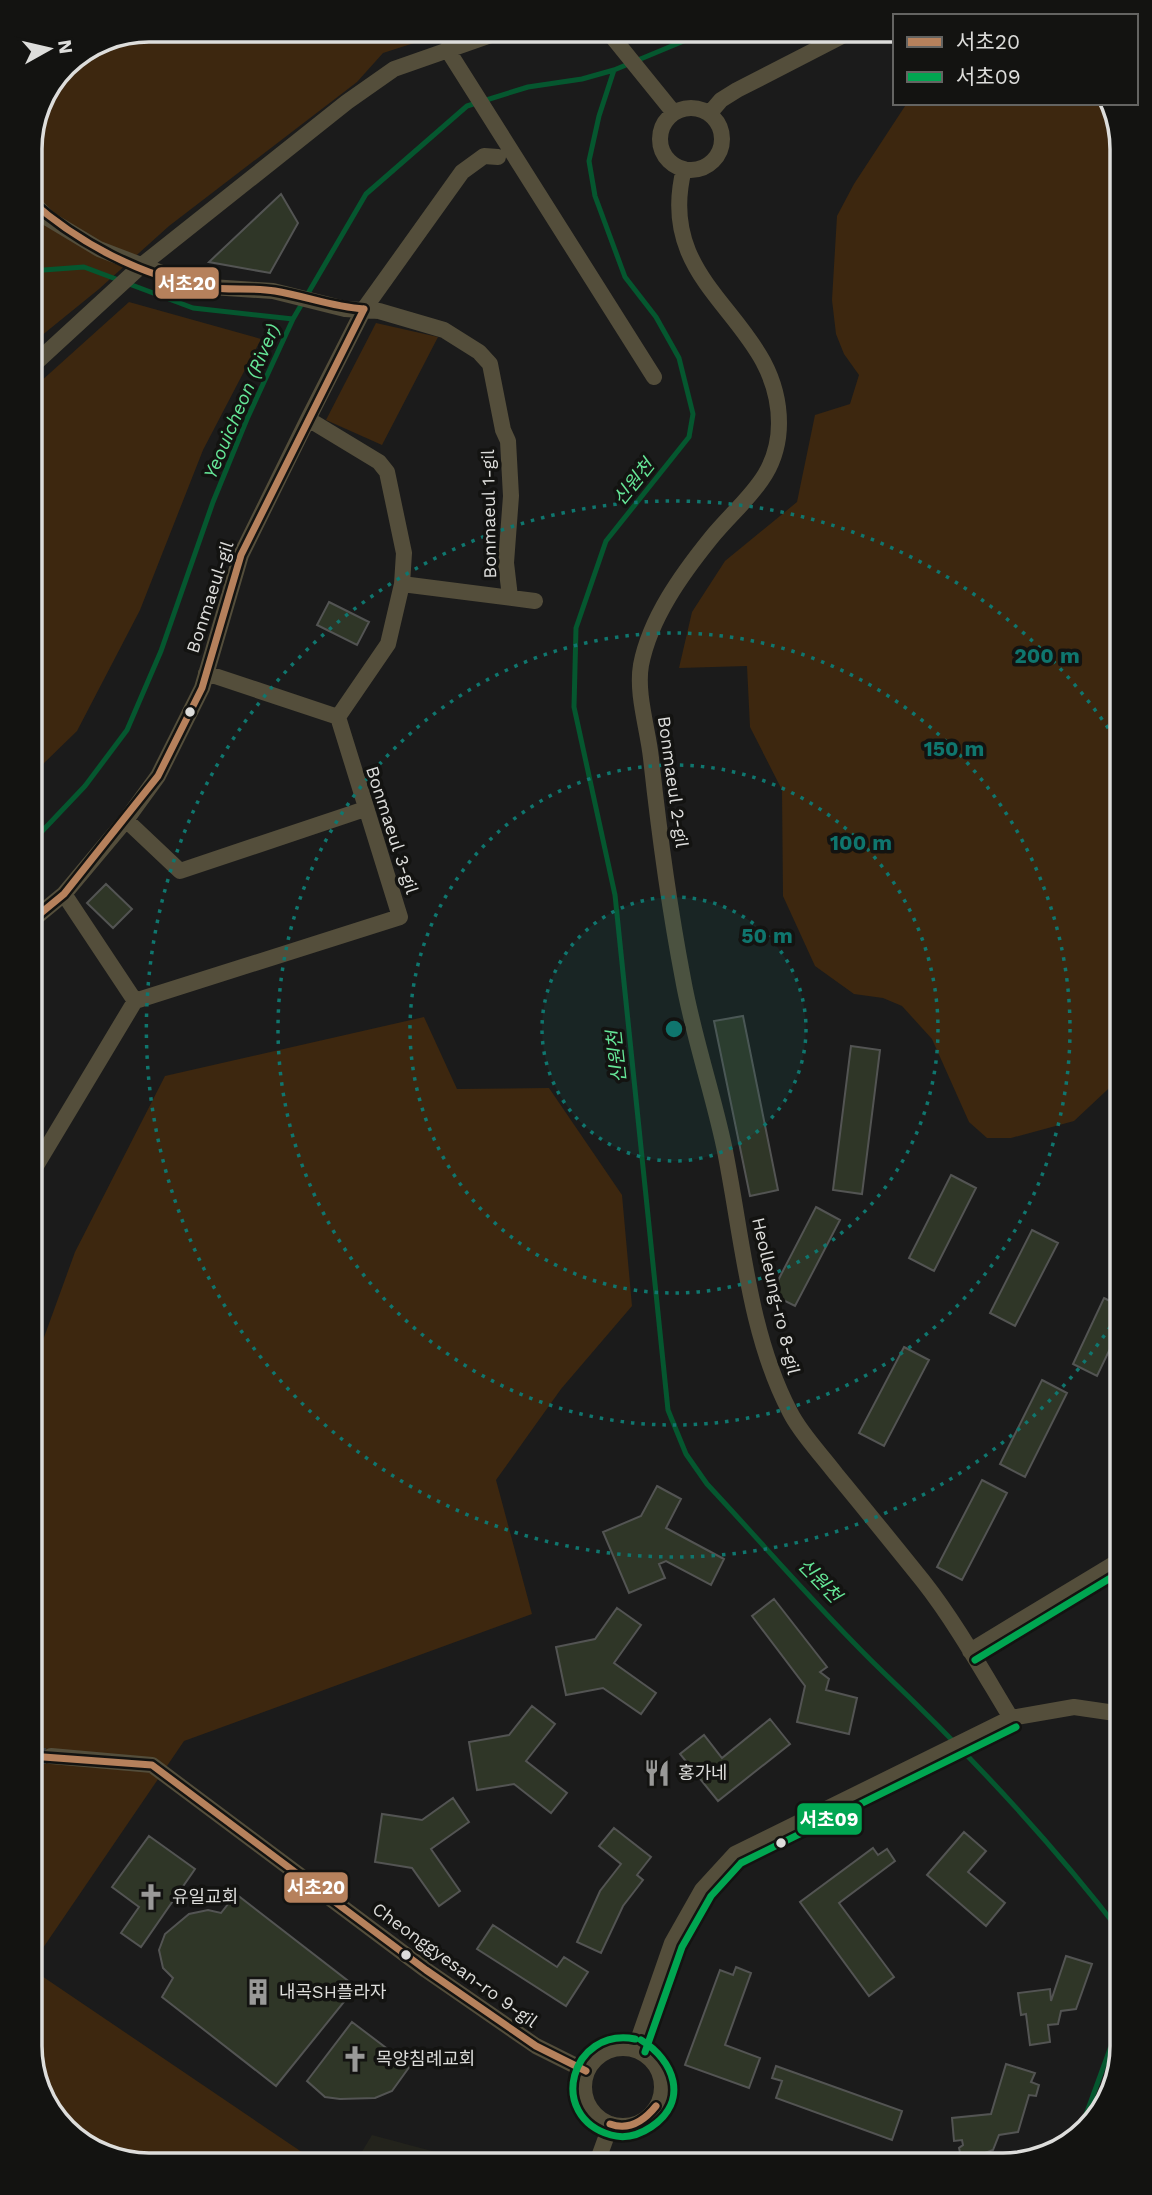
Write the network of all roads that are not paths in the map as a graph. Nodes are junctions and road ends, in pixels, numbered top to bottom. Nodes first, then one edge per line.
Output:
1 (469, 42) edge
2 (616, 42) edge
3 (831, 42) edge
4 (447, 49) junction
5 (674, 113) junction
6 (709, 114) junction
7 (498, 157) dead end
8 (684, 169) junction
9 (42, 212) edge
10 (138, 269) junction
11 (364, 309) junction
12 (42, 357) edge
13 (654, 377) dead end
14 (308, 419) junction
15 (402, 584) junction
16 (510, 597) junction
17 (535, 601) dead end
18 (210, 674) junction
19 (338, 717) junction
20 (365, 809) junction
21 (126, 820) junction
22 (64, 894) junction
23 (42, 912) edge
24 (678, 940) joint
25 (135, 1001) junction
26 (42, 1155) edge
27 (1110, 1566) edge
28 (970, 1651) junction
29 (1110, 1712) edge
30 (1011, 1718) junction
31 (51, 1756) tunnel mouth
32 (635, 2049) junction
33 (586, 2071) junction
34 (611, 2124) junction
35 (600, 2153) edge

1 - 4 street
2 - 5 street
3 - 6 street
4 - 10 street
4 - 13 street
5 - 6 street
5 - 8 street
6 - 8 street
7 - 11 street, Bonmaeul-gil
8 - 24 street, Bonmaeul 2-gil
9 - 10 street
10 - 11 street
10 - 12 street
11 - 14 street, Bonmaeul-gil
11 - 16 street, Bonmaeul 1-gil
14 - 15 street
14 - 18 street, Bonmaeul-gil
15 - 16 street
15 - 19 street
16 - 17 street
18 - 19 street
18 - 21 street, Bonmaeul-gil
19 - 20 street, Bonmaeul 3-gil
20 - 21 street
20 - 25 street, Bonmaeul 3-gil
21 - 22 street, Bonmaeul-gil
22 - 23 street, Bonmaeul-gil
22 - 25 street
24 - 28 street, Heolleung-ro 8-gil
25 - 26 street
27 - 28 street
28 - 30 street, Heolleung-ro 8-gil
29 - 30 street
30 - 32 street
31 - 33 street, Cheonggyesan-ro 9-gil
32 - 33 street
32 - 34 street
33 - 34 street
34 - 35 street

